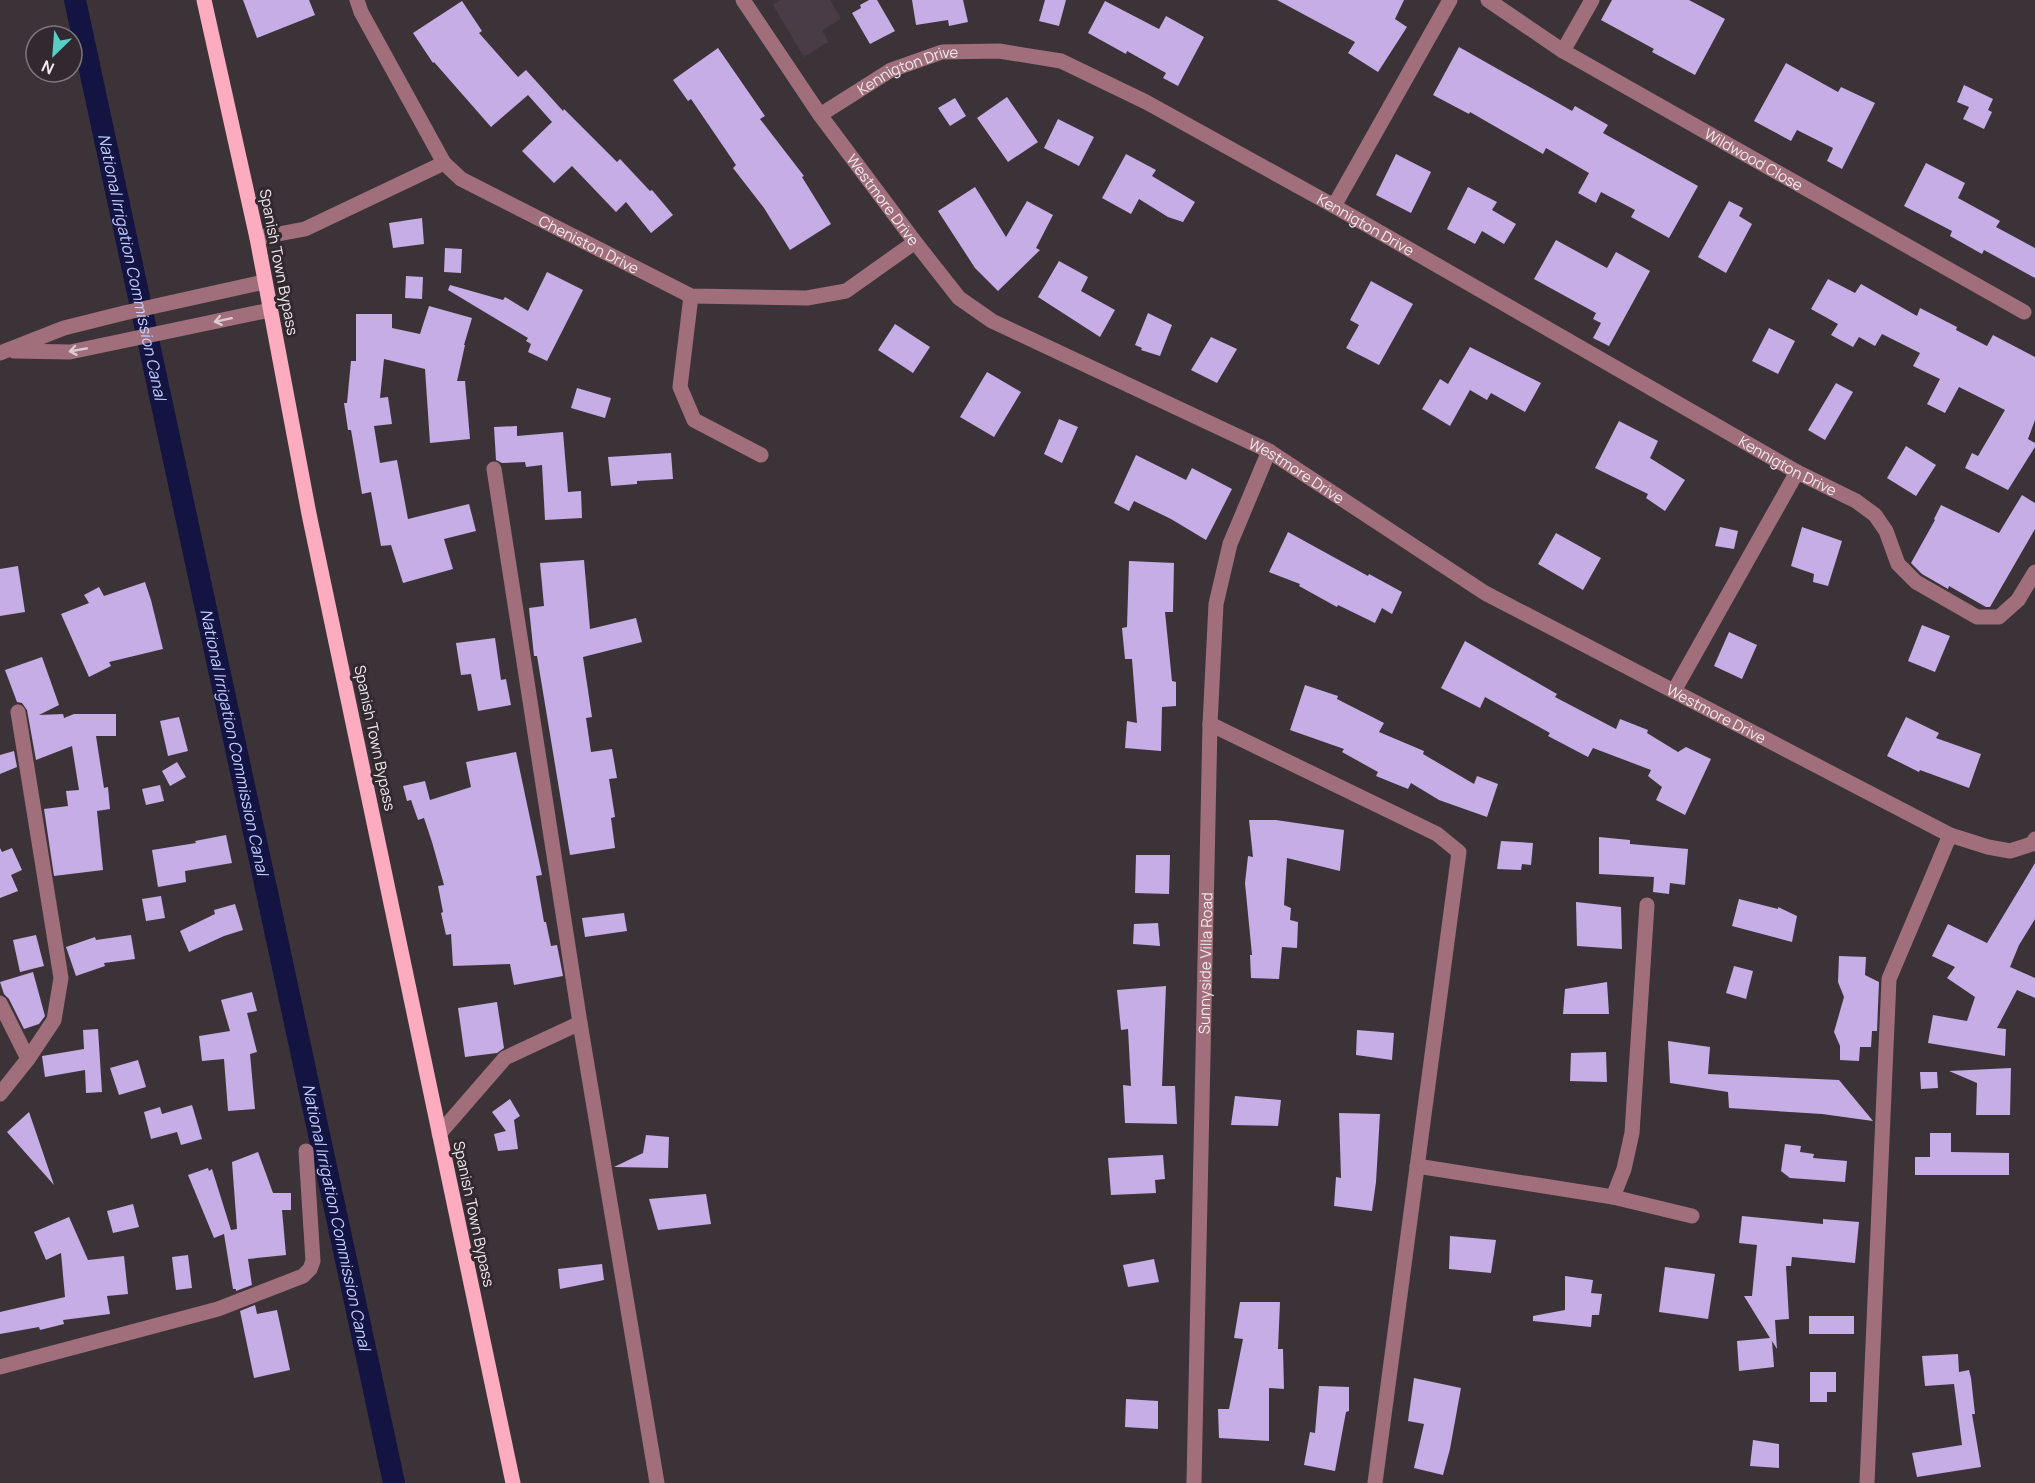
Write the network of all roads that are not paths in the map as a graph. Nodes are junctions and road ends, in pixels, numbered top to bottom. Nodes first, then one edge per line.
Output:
1 (204, 0) edge
2 (357, 0) edge
3 (743, 0) edge
4 (1450, 0) edge
5 (1488, 0) edge
6 (1592, 0) edge
7 (1563, 51) junction
8 (820, 115) junction
9 (444, 164) junction
10 (1334, 206) junction
11 (257, 238) junction
12 (915, 242) junction
13 (264, 282) junction
14 (691, 296) junction
15 (270, 310) junction
16 (2024, 312) dead end
17 (4, 352) edge
18 (1269, 450) junction
19 (761, 455) dead end
20 (494, 469) dead end
21 (1797, 472) junction
22 (2035, 572) edge
23 (1674, 691) junction
24 (18, 712) dead end
25 (1210, 724) junction
26 (1950, 835) junction
27 (2035, 839) edge
28 (1647, 905) dead end
29 (0, 1002) edge
30 (580, 1023) junction
31 (27, 1059) junction
32 (0, 1094) edge
33 (439, 1134) junction
34 (306, 1151) dead end
35 (1417, 1166) junction
36 (1613, 1197) junction
37 (1692, 1216) dead end
38 (0, 1367) edge
39 (513, 1483) edge
40 (657, 1483) edge
41 (1194, 1483) edge
42 (1375, 1483) edge
43 (1867, 1483) edge

1 - 11 main road, Spanish Town Bypass
2 - 9 street, Cheniston Drive
3 - 8 street, Westmore Drive
4 - 10 street
5 - 7 street, Wildwood Close
6 - 7 street
7 - 16 street, Wildwood Close
8 - 10 street, Kennigton Drive
8 - 12 street, Westmore Drive
9 - 11 street
9 - 14 street, Cheniston Drive
10 - 21 street, Kennigton Drive
11 - 13 main road, Spanish Town Bypass
12 - 14 street, Cheniston Drive
12 - 18 street, Westmore Drive
13 - 15 main road, Spanish Town Bypass
13 - 17 street
14 - 19 street
15 -> 17 street
15 - 33 main road, Spanish Town Bypass
18 - 23 street, Westmore Drive
18 - 25 street, Sunnyside Villa Road
20 - 30 street
21 - 22 street, Kennigton Drive
21 - 23 street
23 - 26 street, Westmore Drive
24 - 31 street
25 - 35 street
25 - 41 street, Sunnyside Villa Road
26 - 27 street, Westmore Drive
26 - 43 street
28 - 36 street
29 - 31 street
30 - 33 street
30 - 40 street
31 - 32 street
33 - 39 main road, Spanish Town Bypass
34 - 38 street
35 - 36 street
35 - 42 street
36 - 37 street

